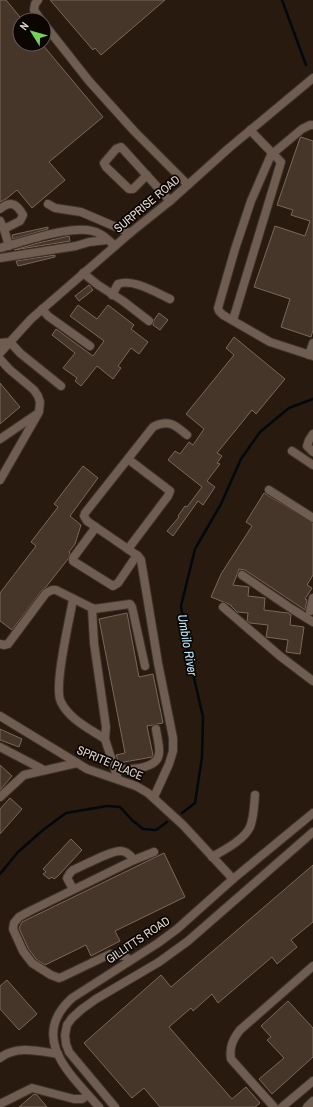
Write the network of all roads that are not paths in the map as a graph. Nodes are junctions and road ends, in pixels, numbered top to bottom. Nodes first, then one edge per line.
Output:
1 (38, 0) edge
2 (35, 12) edge
3 (52, 34) edge
4 (313, 78) edge
5 (313, 125) edge
6 (250, 130) junction
7 (273, 153) junction
8 (147, 175) junction
9 (188, 185) junction
10 (170, 201) junction
11 (48, 204) dead end
12 (0, 209) edge
13 (2, 225) edge
14 (130, 233) junction
15 (108, 240) junction
16 (9, 246) junction
17 (115, 246) junction
18 (0, 248) edge
19 (0, 258) edge
20 (84, 273) junction
21 (112, 295) junction
22 (170, 299) dead end
23 (42, 309) junction
24 (233, 320) junction
25 (148, 321) dead end
26 (10, 342) junction
27 (0, 343) edge
28 (313, 343) edge
29 (90, 346) dead end
30 (0, 352) edge
31 (311, 355) edge
32 (0, 359) edge
33 (61, 386) dead end
34 (39, 412) junction
35 (313, 434) edge
36 (187, 435) dead end
37 (0, 439) edge
38 (292, 452) dead end
39 (313, 452) edge
40 (128, 459) junction
41 (313, 465) edge
42 (0, 480) edge
43 (270, 490) dead end
44 (313, 518) edge
45 (96, 527) junction
46 (128, 549) junction
47 (137, 555) junction
48 (242, 575) dead end
49 (313, 598) edge
50 (73, 599) junction
51 (223, 607) dead end
52 (92, 608) junction
53 (310, 611) dead end
54 (313, 622) edge
55 (0, 644) edge
56 (145, 666) dead end
57 (313, 681) edge
58 (0, 716) edge
59 (156, 729) dead end
60 (105, 739) junction
61 (0, 747) edge
62 (77, 763) junction
63 (115, 770) junction
64 (45, 771) junction
65 (118, 779) junction
66 (254, 795) dead end
67 (0, 797) edge
68 (154, 797) junction
69 (313, 813) edge
70 (313, 832) edge
71 (154, 852) dead end
72 (212, 857) junction
73 (134, 860) junction
74 (233, 879) junction
75 (73, 889) junction
76 (130, 960) junction
77 (313, 966) edge
78 (58, 1054) junction
79 (0, 1058) edge
80 (313, 1081) edge
81 (88, 1095) junction
82 (313, 1101) edge
83 (0, 1104) edge
84 (99, 1107) edge
85 (115, 1107) edge
86 (274, 1107) edge
87 (282, 1107) edge
88 (307, 1107) edge

1 - 2 street
3 - 9 street
4 - 6 street, SURPRISE ROAD
5 - 7 street
6 - 7 street
6 - 9 street, SURPRISE ROAD
7 - 24 street
7 - 24 street
8 - 8 street
8 - 10 street
9 - 10 street, SURPRISE ROAD
10 - 14 street, SURPRISE ROAD
11 - 14 street
12 - 13 street
13 - 16 street
14 - 17 street, SURPRISE ROAD
15 - 16 street
15 - 17 street
15 - 19 street
16 - 18 street
17 - 20 street, SURPRISE ROAD
20 - 21 street
20 - 23 street, SURPRISE ROAD
21 - 22 street
21 - 25 street
23 - 26 street, SURPRISE ROAD
23 - 29 street
24 - 31 street
26 - 27 street
26 - 30 street, SURPRISE ROAD
26 - 33 street
28 - 31 street
32 - 34 street
34 - 37 street
34 - 42 street
35 - 39 street
36 - 40 street
38 - 41 street
40 - 45 street
40 - 46 street
43 - 44 street
45 - 46 street
45 - 47 street
46 - 47 street
47 - 68 street
48 - 54 street
49 - 53 street
50 - 52 street
50 - 55 street
50 - 60 street
51 - 57 street
52 - 56 street
52 - 60 street
58 - 62 street, SPRITE PLACE
59 - 63 street
60 - 63 street
61 - 64 street
62 - 64 street
62 - 65 street, SPRITE PLACE
63 - 65 street
64 - 67 street
65 - 68 street, SPRITE PLACE
66 - 72 street
68 - 72 street, SPRITE PLACE
69 - 74 street, GILLITTS ROAD
70 - 85 street
71 - 73 street
72 - 74 street, SPRITE PLACE
73 - 75 street
73 - 75 street
74 - 76 street, GILLITTS ROAD
75 - 76 street
76 - 78 street, GILLITTS ROAD
77 - 86 street
78 - 79 street
78 - 81 street, GILLITTS ROAD
80 - 87 street
81 - 83 street
81 - 84 street, GILLITTS ROAD
82 - 88 street

